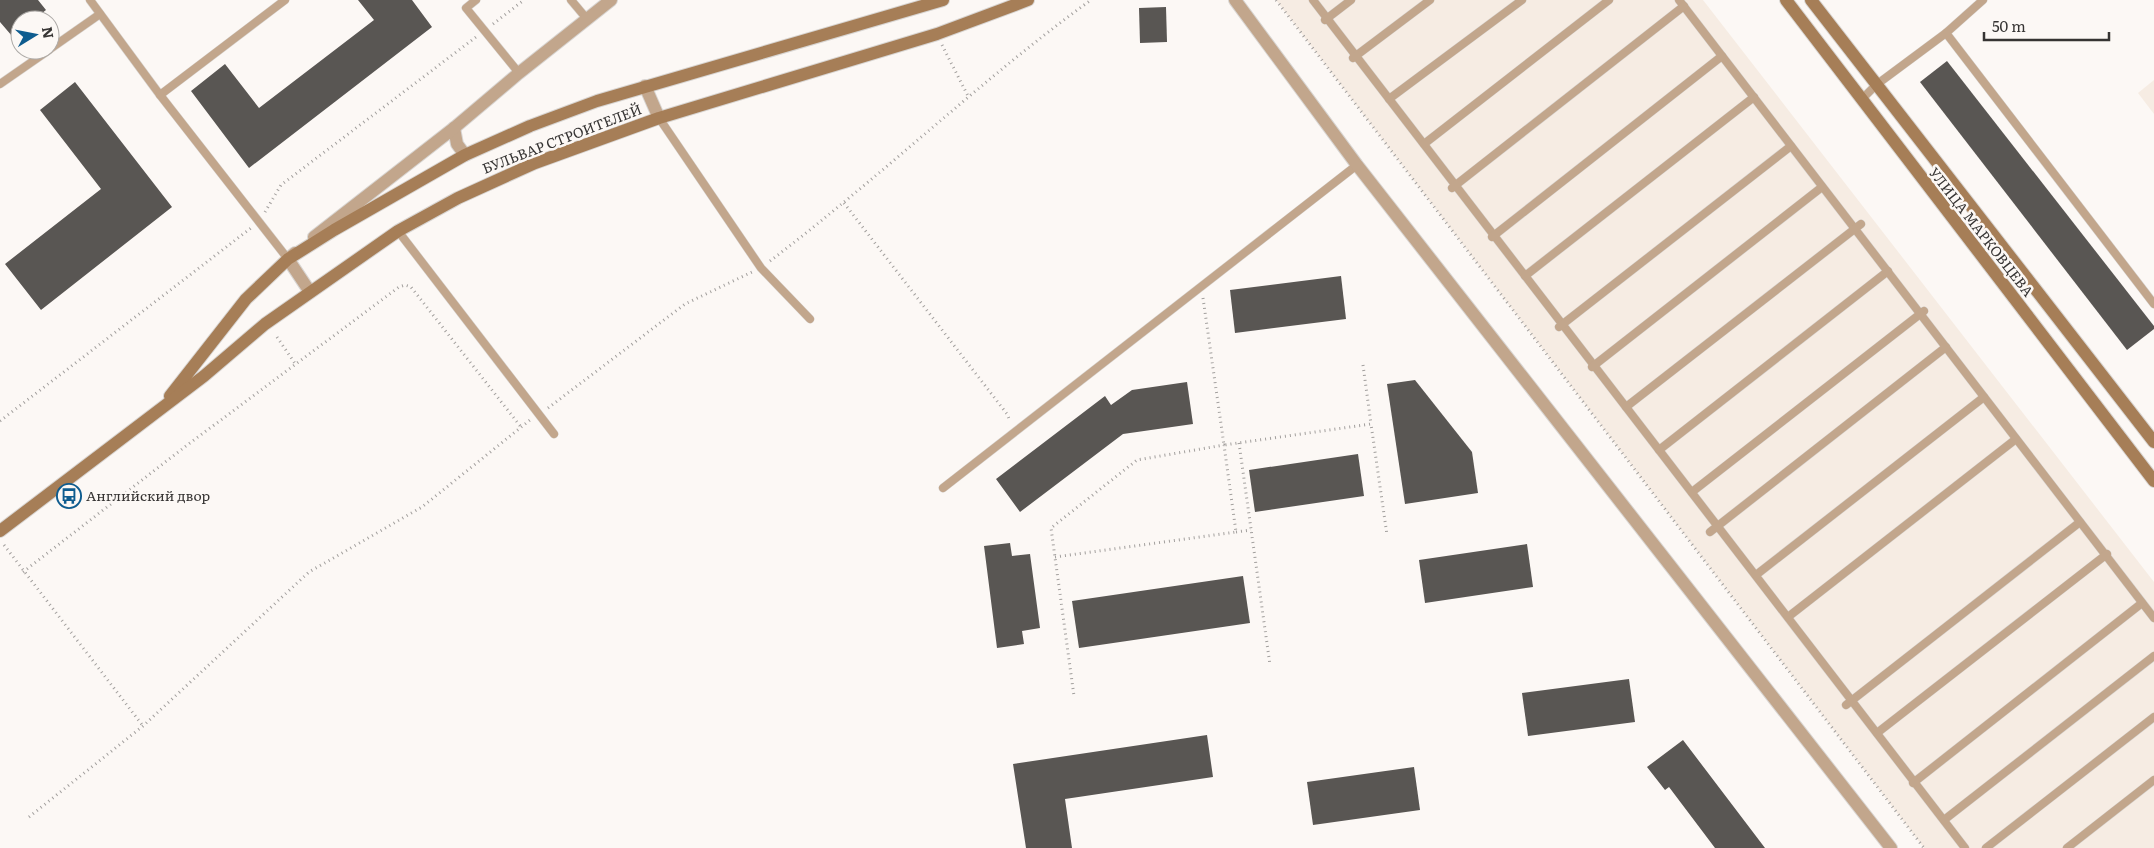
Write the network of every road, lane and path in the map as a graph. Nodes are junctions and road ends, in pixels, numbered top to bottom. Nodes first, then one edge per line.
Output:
1 (90, 0) edge
2 (285, 0) edge
3 (476, 0) edge
4 (524, 0) edge
5 (571, 0) edge
6 (611, 0) edge
7 (943, 0) edge
8 (1028, 0) edge
9 (1091, 0) edge
10 (1235, 0) edge
11 (1276, 0) edge
12 (1313, 0) edge
13 (1351, 0) edge
14 (1430, 0) edge
15 (1522, 0) edge
16 (1609, 0) edge
17 (1786, 0) edge
18 (1810, 0) edge
19 (1983, 0) edge
20 (1682, 3) edge
21 (100, 14) junction
22 (587, 19) junction
23 (1326, 19) junction
24 (484, 31) junction
25 (1946, 33) junction
26 (937, 34) junction
27 (60, 42) edge
28 (1722, 56) junction
29 (1354, 57) junction
30 (35, 60) edge
31 (519, 73) junction
32 (0, 84) edge
33 (1876, 85) junction
34 (645, 86) junction
35 (160, 96) junction
36 (968, 96) junction
37 (1754, 97) junction
38 (1389, 99) junction
39 (1861, 100) junction
40 (659, 118) junction
41 (454, 128) junction
42 (1424, 144) junction
43 (1791, 146) junction
44 (465, 154) junction
45 (1357, 165) junction
46 (1454, 186) junction
47 (1822, 187) junction
48 (844, 202) junction
49 (259, 222) junction
50 (1858, 227) junction
51 (398, 232) junction
52 (1493, 236) junction
53 (288, 259) junction
54 (761, 268) junction
55 (1888, 271) junction
56 (1525, 276) junction
57 (1202, 288) junction
58 (310, 292) junction
59 (2154, 304) edge
60 (1922, 312) junction
61 (810, 319) dead end
62 (1561, 326) junction
63 (277, 337) dead end
64 (1946, 347) junction
65 (296, 365) junction
66 (1363, 365) dead end
67 (1592, 367) junction
68 (1984, 397) junction
69 (1626, 407) junction
70 (159, 410) junction
71 (539, 415) junction
72 (0, 421) edge
73 (1372, 424) junction
74 (520, 427) junction
75 (1014, 431) junction
76 (554, 434) dead end
77 (2016, 439) junction
78 (2154, 442) edge
79 (1239, 443) junction
80 (1224, 445) junction
81 (1659, 450) junction
82 (2154, 481) edge
83 (943, 488) dead end
84 (1692, 492) junction
85 (2080, 522) junction
86 (1718, 526) junction
87 (1251, 530) junction
88 (0, 531) edge
89 (1236, 532) junction
90 (1710, 532) dead end
91 (1387, 535) dead end
92 (4, 545) dead end
93 (2106, 554) junction
94 (1055, 557) junction
95 (23, 572) junction
96 (1756, 576) junction
97 (2142, 603) junction
98 (1788, 617) junction
99 (2154, 618) edge
100 (2154, 656) edge
101 (1270, 666) dead end
102 (1074, 696) dead end
103 (1849, 702) junction
104 (2154, 717) edge
105 (143, 726) junction
106 (1877, 733) junction
107 (2154, 780) edge
108 (1914, 782) junction
109 (29, 817) dead end
110 (1944, 820) junction
111 (1891, 848) edge
112 (1924, 848) edge
113 (1965, 848) edge
114 (1986, 848) edge
115 (2067, 848) edge

1 - 21 lane
2 - 35 lane
3 - 24 lane
4 - 24 path
5 - 22 lane
6 - 22 street, БУЛЬВАР СТРОИТЕЛЕЙ
7 - 34 main road, БУЛЬВАР СТРОИТЕЛЕЙ
8 - 26 main road, БУЛЬВАР СТРОИТЕЛЕЙ
9 - 36 path
10 - 45 street
11 - 112 path
12 - 23 lane
13 - 23 lane
14 - 29 lane
15 - 38 lane
16 - 42 lane
17 - 39 main road, УЛИЦА МАРКОВЦЕВА
18 - 33 main road, УЛИЦА МАРКОВЦЕВА
19 - 25 lane
20 - 28 lane
20 - 46 lane
21 - 27 lane
21 - 35 lane
22 - 31 street, БУЛЬВАР СТРОИТЕЛЕЙ
23 - 29 lane
24 - 31 lane
24 - 49 path
25 - 33 lane
25 - 59 lane
26 - 36 path
26 - 40 main road, БУЛЬВАР СТРОИТЕЛЕЙ
28 - 37 lane
28 - 52 lane
29 - 38 lane
30 - 32 lane
31 - 41 street, БУЛЬВАР СТРОИТЕЛЕЙ
33 - 39 lane
33 - 78 main road, УЛИЦА МАРКОВЦЕВА
34 - 40 street
34 - 44 main road, БУЛЬВАР СТРОИТЕЛЕЙ
35 - 49 lane
36 - 48 path
37 - 43 lane
37 - 56 lane
38 - 42 lane
39 - 82 main road, УЛИЦА МАРКОВЦЕВА
40 - 51 main road, БУЛЬВАР СТРОИТЕЛЕЙ
40 - 54 lane
41 - 44 street
41 - 53 street, БУЛЬВАР СТРОИТЕЛЕЙ
42 - 46 lane
43 - 47 lane
43 - 62 lane
44 - 53 main road, БУЛЬВАР СТРОИТЕЛЕЙ
45 - 57 lane
45 - 111 street
46 - 52 lane
47 - 50 lane
47 - 67 lane
48 - 54 path
48 - 75 path
49 - 53 lane
49 - 72 path
50 - 55 lane
50 - 69 lane
51 - 58 main road, БУЛЬВАР СТРОИТЕЛЕЙ
51 - 71 lane
52 - 56 lane
53 - 58 street
53 - 70 main road, БУЛЬВАР СТРОИТЕЛЕЙ
54 - 61 lane
54 - 71 path
55 - 60 lane
55 - 81 lane
56 - 62 lane
57 - 75 lane
57 - 80 path
58 - 70 main road, БУЛЬВАР СТРОИТЕЛЕЙ
60 - 64 lane
60 - 84 lane
62 - 67 lane
63 - 65 path
64 - 68 lane
64 - 86 lane
65 - 74 path
65 - 95 path
66 - 73 path
67 - 69 lane
68 - 77 lane
68 - 96 lane
69 - 81 lane
70 - 88 main road, БУЛЬВАР СТРОИТЕЛЕЙ
71 - 74 path
71 - 76 lane
73 - 79 path
73 - 91 path
74 - 105 path
75 - 83 lane
77 - 85 lane
77 - 98 lane
79 - 80 path
79 - 87 path
80 - 89 path
80 - 94 path
81 - 84 lane
84 - 86 lane
85 - 93 lane
85 - 103 lane
86 - 90 lane
86 - 96 lane
87 - 89 path
87 - 101 path
89 - 94 path
92 - 95 path
93 - 97 lane
93 - 106 lane
94 - 102 path
95 - 105 path
96 - 98 lane
97 - 99 lane
97 - 108 lane
98 - 103 lane
100 - 110 lane
103 - 106 lane
104 - 114 lane
105 - 109 path
106 - 108 lane
107 - 115 lane
108 - 110 lane
110 - 113 lane

